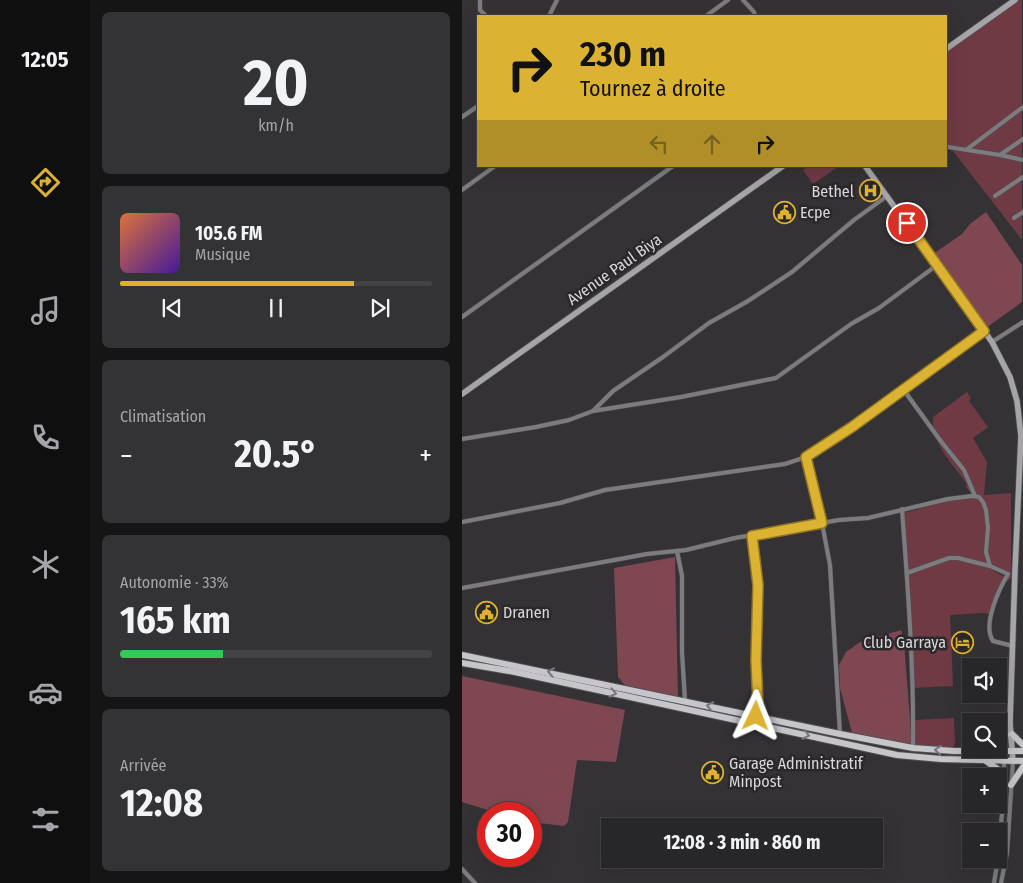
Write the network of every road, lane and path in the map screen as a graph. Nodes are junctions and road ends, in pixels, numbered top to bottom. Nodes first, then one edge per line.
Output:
1 (480, 0) edge
2 (557, 0) edge
3 (728, 0) edge
4 (743, 0) edge
5 (1015, 0) edge
6 (485, 15) edge
7 (550, 15) edge
8 (707, 15) edge
9 (756, 15) edge
10 (947, 48) edge
11 (477, 107) edge
12 (1022, 107) edge
13 (462, 117) edge
14 (1022, 139) edge
15 (947, 146) edge
16 (966, 150) junction
17 (1000, 155) junction
18 (1022, 160) edge
19 (494, 167) edge
20 (672, 167) edge
21 (781, 167) edge
22 (866, 167) edge
23 (1022, 177) edge
24 (462, 190) edge
25 (887, 196) junction
26 (995, 196) dead end
27 (1022, 212) edge
28 (1014, 218) dead end
29 (937, 264) junction
30 (462, 317) edge
31 (1022, 322) edge
32 (984, 331) junction
33 (992, 342) junction
34 (903, 388) junction
35 (462, 394) edge
36 (593, 411) junction
37 (462, 439) edge
38 (806, 457) junction
39 (976, 496) junction
40 (902, 509) junction
41 (462, 522) edge
42 (822, 523) junction
43 (752, 536) junction
44 (677, 551) junction
45 (990, 566) junction
46 (1014, 570) junction
47 (907, 573) junction
48 (1008, 574) junction
49 (462, 588) edge
50 (1012, 646) junction
51 (462, 655) edge
52 (462, 663) edge
53 (685, 701) junction
54 (756, 716) junction
55 (840, 734) junction
56 (1009, 735) junction
57 (1007, 742) edge
58 (1022, 745) edge
59 (914, 748) junction
60 (962, 751) edge
61 (1013, 751) junction
62 (1022, 751) edge
63 (1007, 752) edge
64 (985, 760) junction
65 (1004, 761) junction
66 (1013, 761) junction
67 (1022, 761) edge
68 (1022, 767) edge
69 (996, 768) edge
70 (1004, 768) edge
71 (1011, 785) junction
72 (996, 868) edge
73 (462, 869) edge
74 (475, 883) edge
75 (994, 883) edge
76 (1001, 883) edge

1 - 6 street
2 - 7 street
3 - 8 street
4 - 9 street
5 - 10 street
11 - 13 street
12 - 16 street
14 - 17 street
15 - 16 street
16 - 17 street
17 - 18 street
19 - 24 street
20 - 30 street
21 - 35 street, Avenue Paul Biya
22 - 25 street
23 - 26 street
25 - 29 street
25 - 36 street
27 - 28 street
29 - 32 street
29 - 36 street
31 - 33 street
32 - 33 street
32 - 34 street
33 - 46 street
34 - 38 street
34 - 39 street
36 - 37 street
38 - 41 street
38 - 42 street
39 - 40 street
39 - 45 street
40 - 42 street
40 - 47 street
42 - 43 street
42 - 55 street
43 - 44 street
43 - 54 street
44 - 49 street
44 - 53 street
45 - 47 street
45 - 48 street
46 - 48 street
46 - 50 street
47 - 59 street
48 - 50 street
50 - 56 street
53 -> 51 main road
52 -> 64 main road
54 -> 53 main road
54 - 55 main road
55 - 59 main road
56 - 57 street
56 - 58 main road
56 - 61 street
60 -> 59 main road
61 - 62 main road
61 - 63 main road
61 - 66 street
64 - 65 main road
64 - 69 main road
65 - 66 main road
65 - 70 street
66 - 67 main road
66 - 71 street
68 - 71 main road
71 - 76 street
72 - 75 street
73 - 74 street

